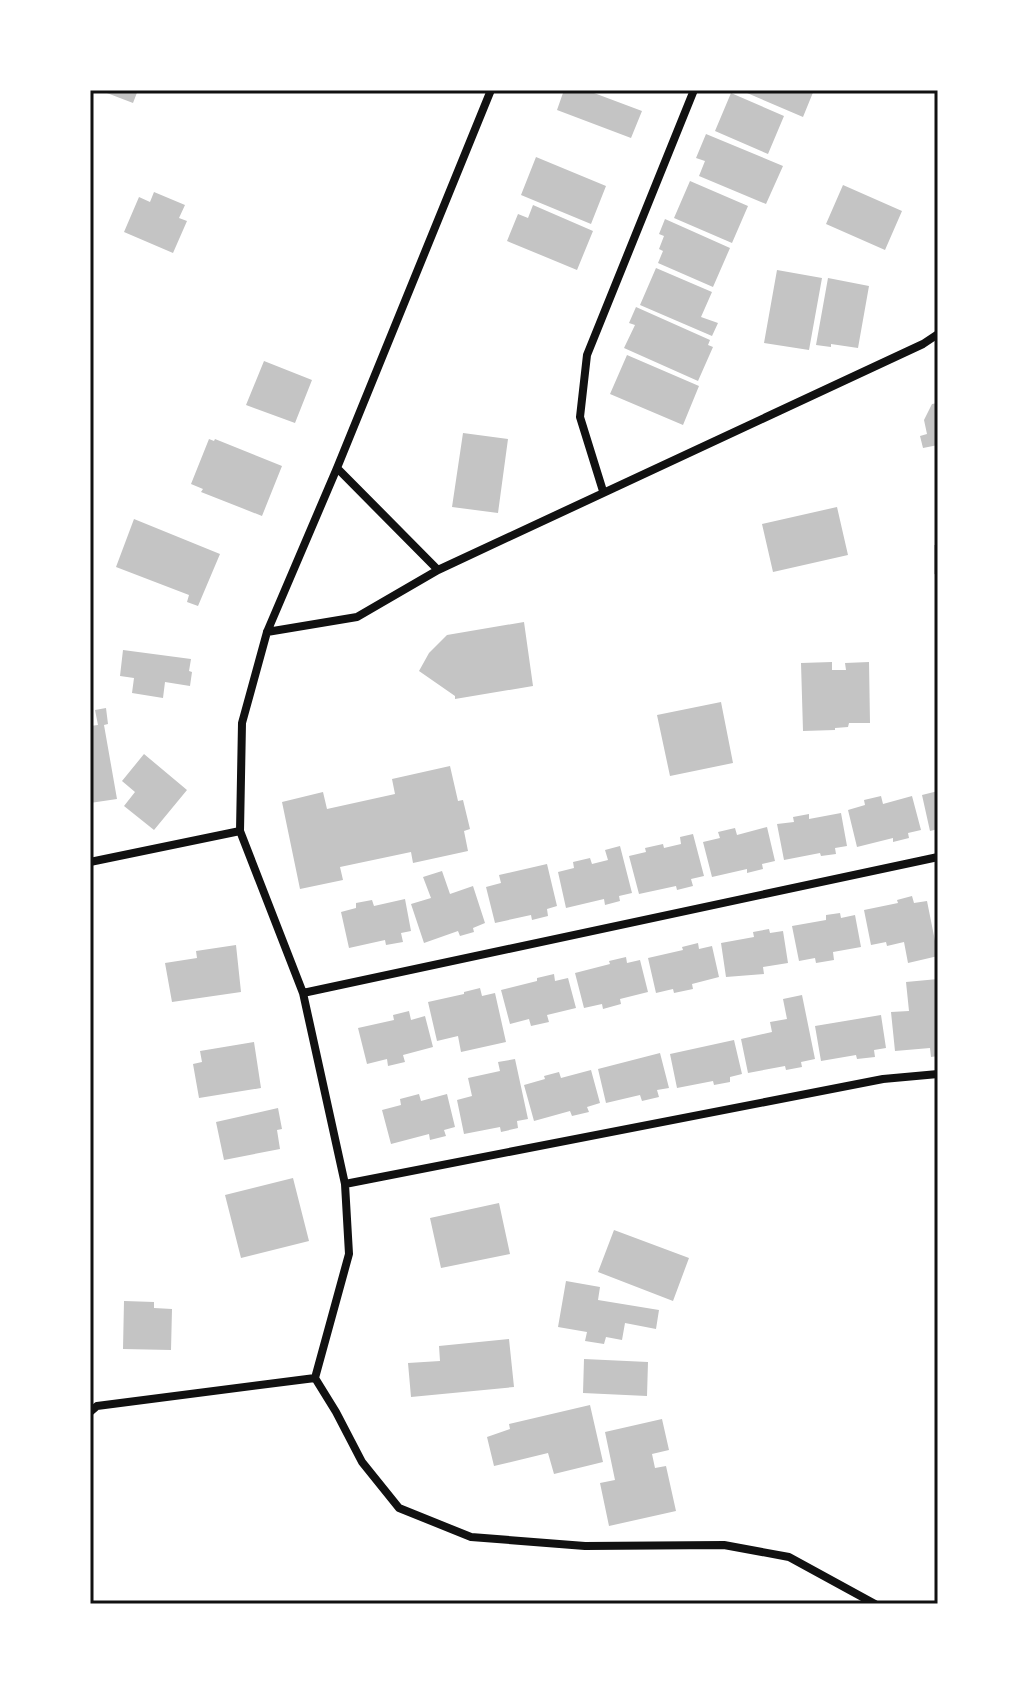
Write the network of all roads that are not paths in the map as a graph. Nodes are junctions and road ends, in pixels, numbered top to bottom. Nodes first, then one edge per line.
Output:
1 (491, 90) edge
2 (694, 90) edge
3 (938, 334) edge
4 (337, 468) junction
5 (603, 491) junction
6 (438, 570) junction
7 (267, 632) junction
8 (240, 831) junction
9 (938, 857) edge
10 (90, 862) edge
11 (303, 993) junction
12 (938, 1074) edge
13 (345, 1184) junction
14 (315, 1378) junction
15 (90, 1412) edge
16 (875, 1604) edge

1 - 4 street
2 - 5 street
3 - 5 street
4 - 6 street
4 - 7 street
5 - 6 street
6 - 7 street
7 - 8 street
8 - 10 street
8 - 11 street
9 - 11 street
11 - 13 street
12 - 13 street
13 - 14 street
14 - 15 street
14 - 16 street

